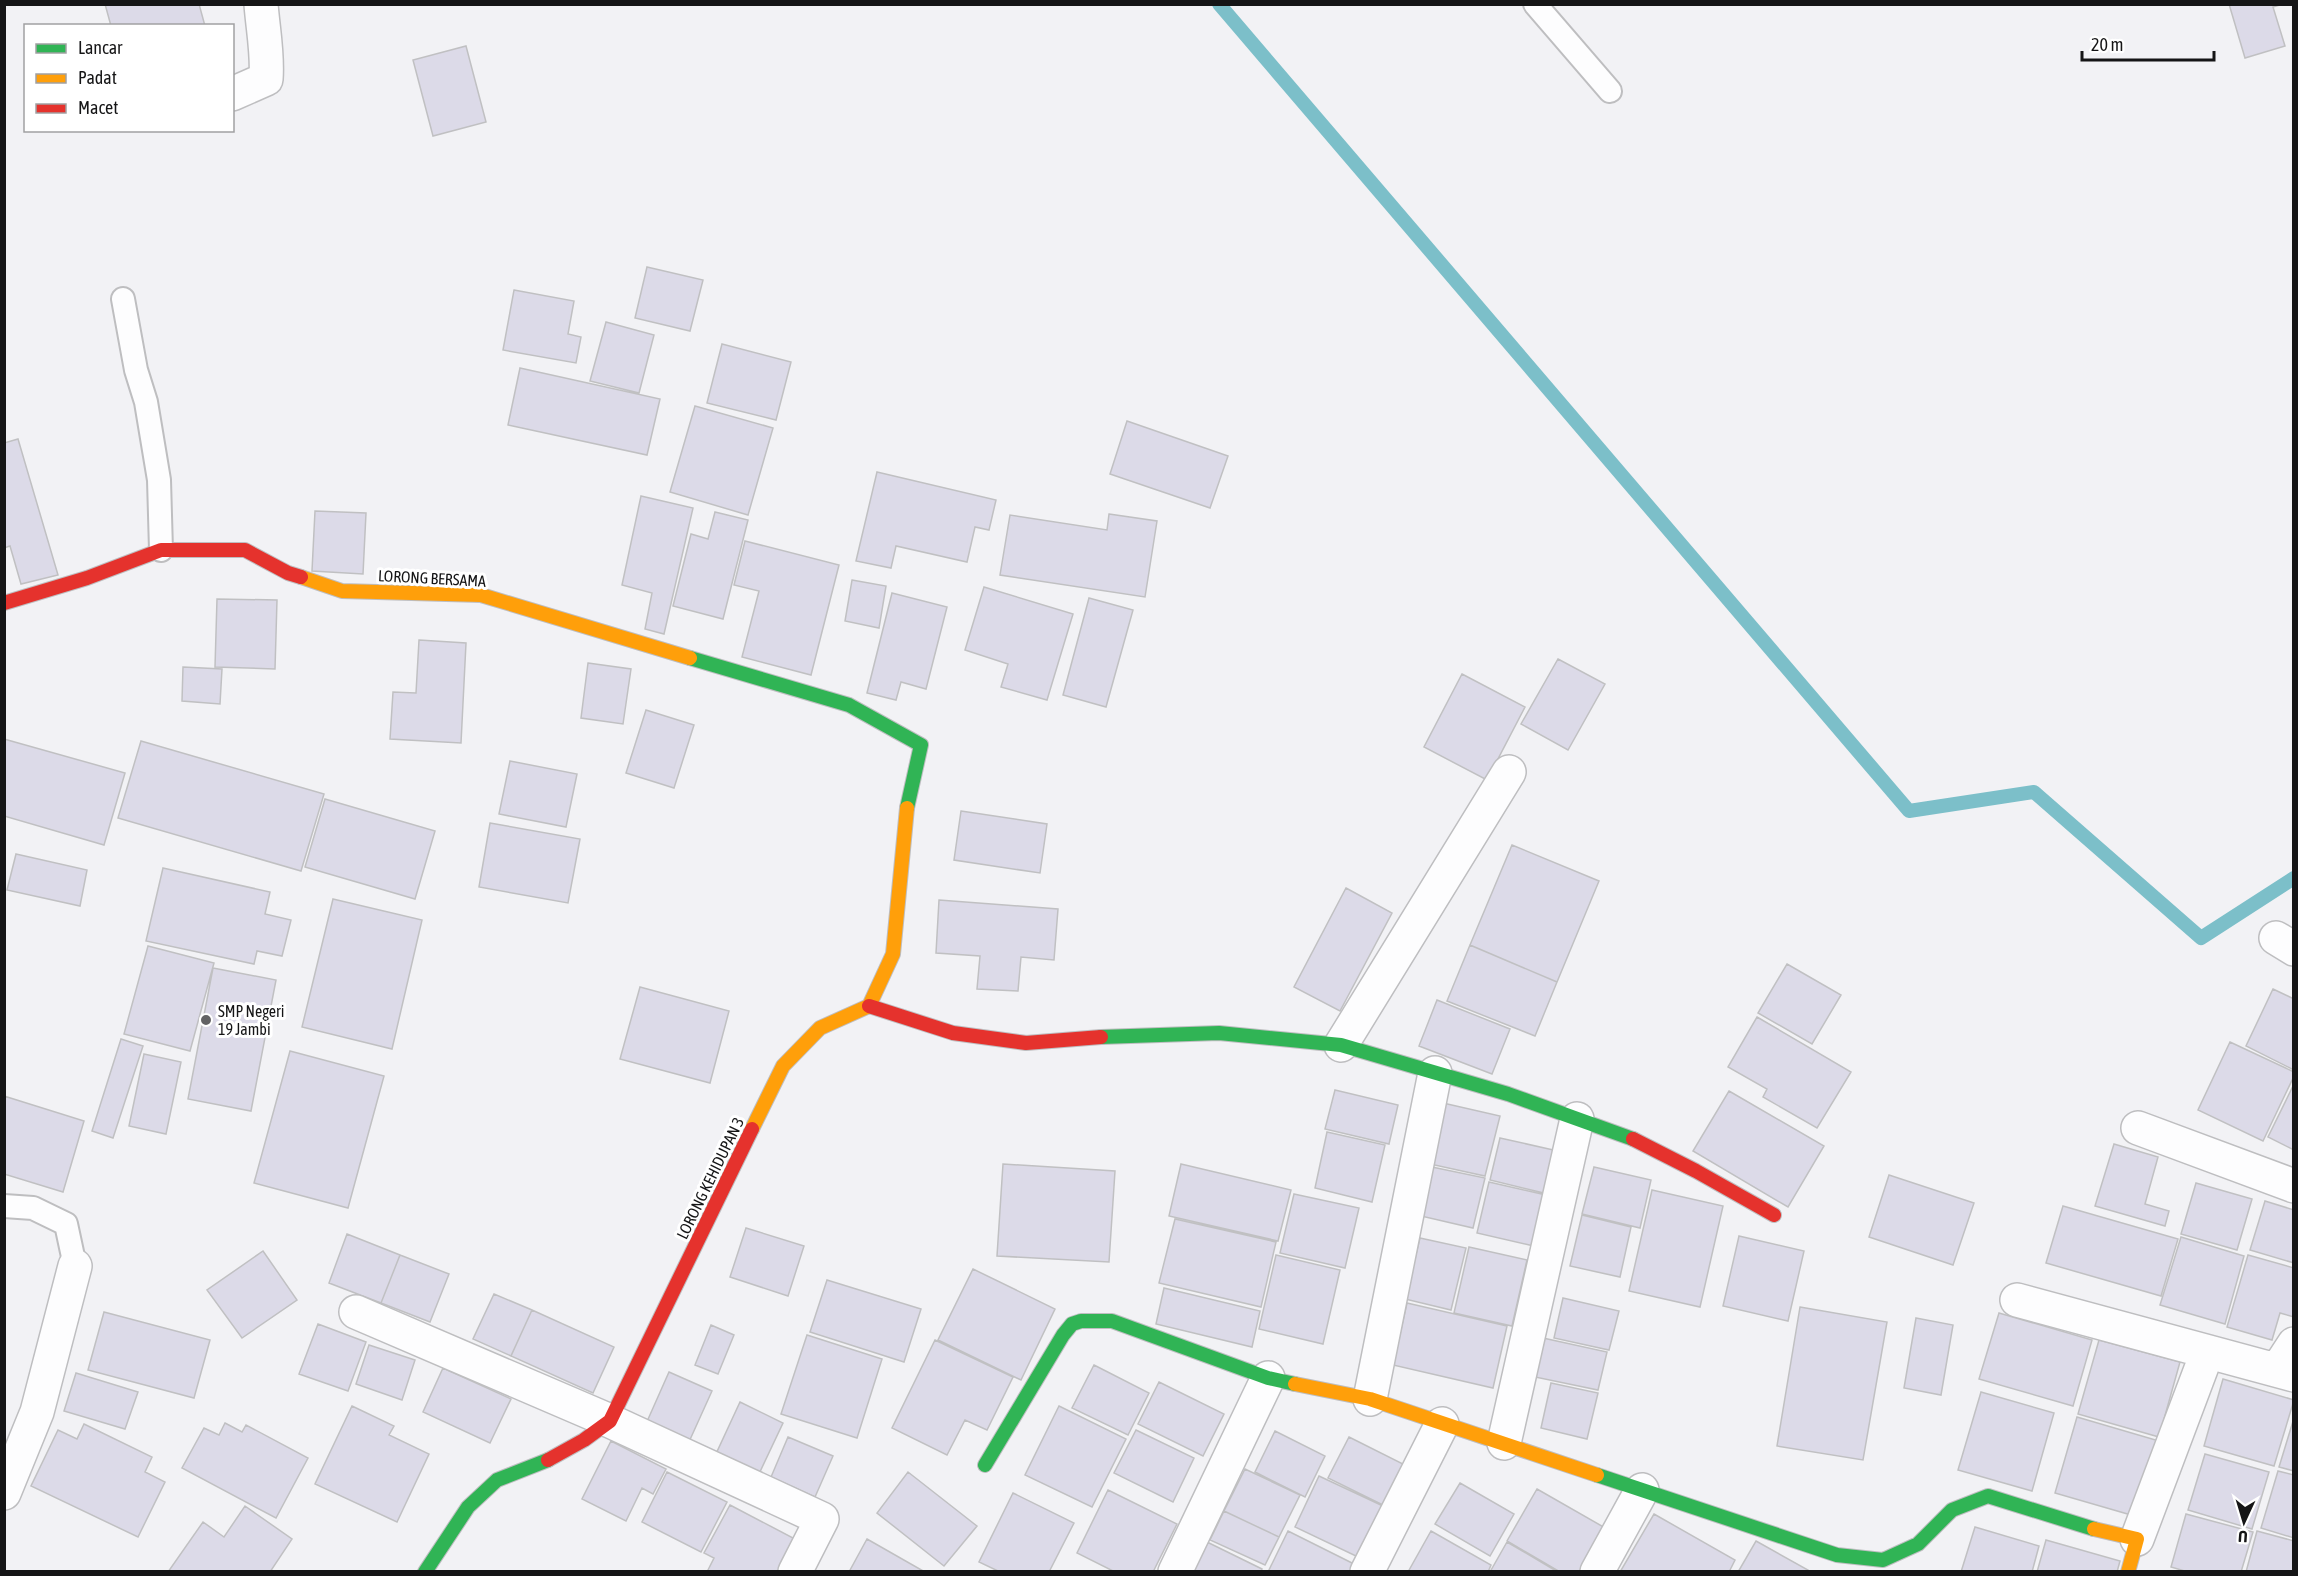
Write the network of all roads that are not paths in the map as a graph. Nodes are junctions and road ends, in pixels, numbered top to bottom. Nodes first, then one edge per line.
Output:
1 (261, 4) edge
2 (1535, 4) edge
3 (1610, 91) dead end
4 (234, 93) edge
5 (123, 299) dead end
6 (161, 550) junction
7 (4, 603) edge
8 (1509, 772) dead end
9 (868, 1006) junction
10 (1341, 1045) junction
11 (1435, 1073) junction
12 (1577, 1119) junction
13 (2138, 1128) dead end
14 (2294, 1186) edge
15 (4, 1206) edge
16 (1774, 1215) dead end
17 (75, 1266) joint
18 (2017, 1300) dead end
19 (356, 1312) dead end
20 (2207, 1353) junction
21 (2288, 1363) edge
22 (1268, 1378) junction
23 (1371, 1399) junction
24 (610, 1421) junction
25 (1442, 1424) junction
26 (1504, 1443) junction
27 (985, 1465) dead end
28 (1642, 1490) junction
29 (4, 1493) edge
30 (2138, 1539) junction
31 (1831, 1563) edge
32 (425, 1572) edge
33 (795, 1572) edge
34 (1175, 1572) edge
35 (1366, 1572) edge
36 (1597, 1572) edge
37 (2128, 1572) edge

1 - 4 street
2 - 3 lane
5 - 6 lane
6 - 7 street, LORONG BERSAMA
6 - 9 street, LORONG BERSAMA
8 - 10 street
9 - 10 street
9 - 24 street, LORONG KEHIDUPAN 3
10 - 11 street
11 - 12 street
11 - 23 street
12 - 16 street
12 - 26 street
13 - 14 street
15 - 17 lane
17 - 29 street
18 - 20 street
19 - 24 street
20 - 21 street
20 - 30 street
22 - 23 street
22 - 27 street
22 - 34 street
23 - 25 street
24 - 32 street, LORONG KEHIDUPAN 3
24 - 33 street
25 - 26 street
25 - 35 street
26 - 28 street
28 - 31 street
28 - 36 street
30 - 31 street
30 - 37 street

